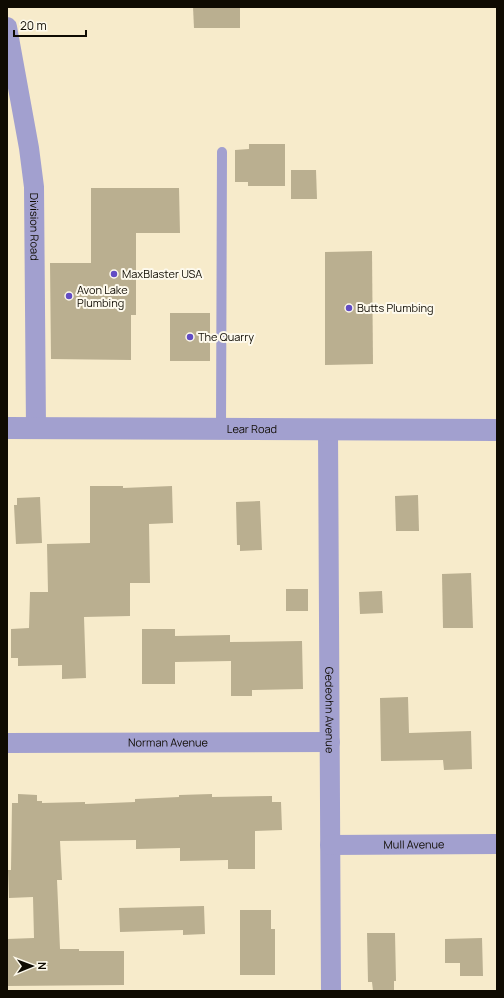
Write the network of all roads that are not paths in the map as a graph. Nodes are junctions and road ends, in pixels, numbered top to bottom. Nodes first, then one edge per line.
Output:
1 (7, 27) edge
2 (222, 152) dead end
3 (7, 428) edge
4 (36, 428) junction
5 (221, 429) junction
6 (328, 430) junction
7 (497, 430) edge
8 (330, 742) junction
9 (7, 744) edge
10 (497, 844) edge
11 (330, 845) junction
12 (331, 991) edge

1 - 4 street, Division Road
2 - 5 lane
3 - 4 street, Lear Road
4 - 5 street, Lear Road
5 - 6 street, Lear Road
6 - 7 street, Lear Road
6 - 8 street, Gedeohn Avenue
8 - 9 street, Norman Avenue
8 - 11 street, Gedeohn Avenue
10 - 11 street, Mull Avenue
11 - 12 street, Gedeohn Avenue

